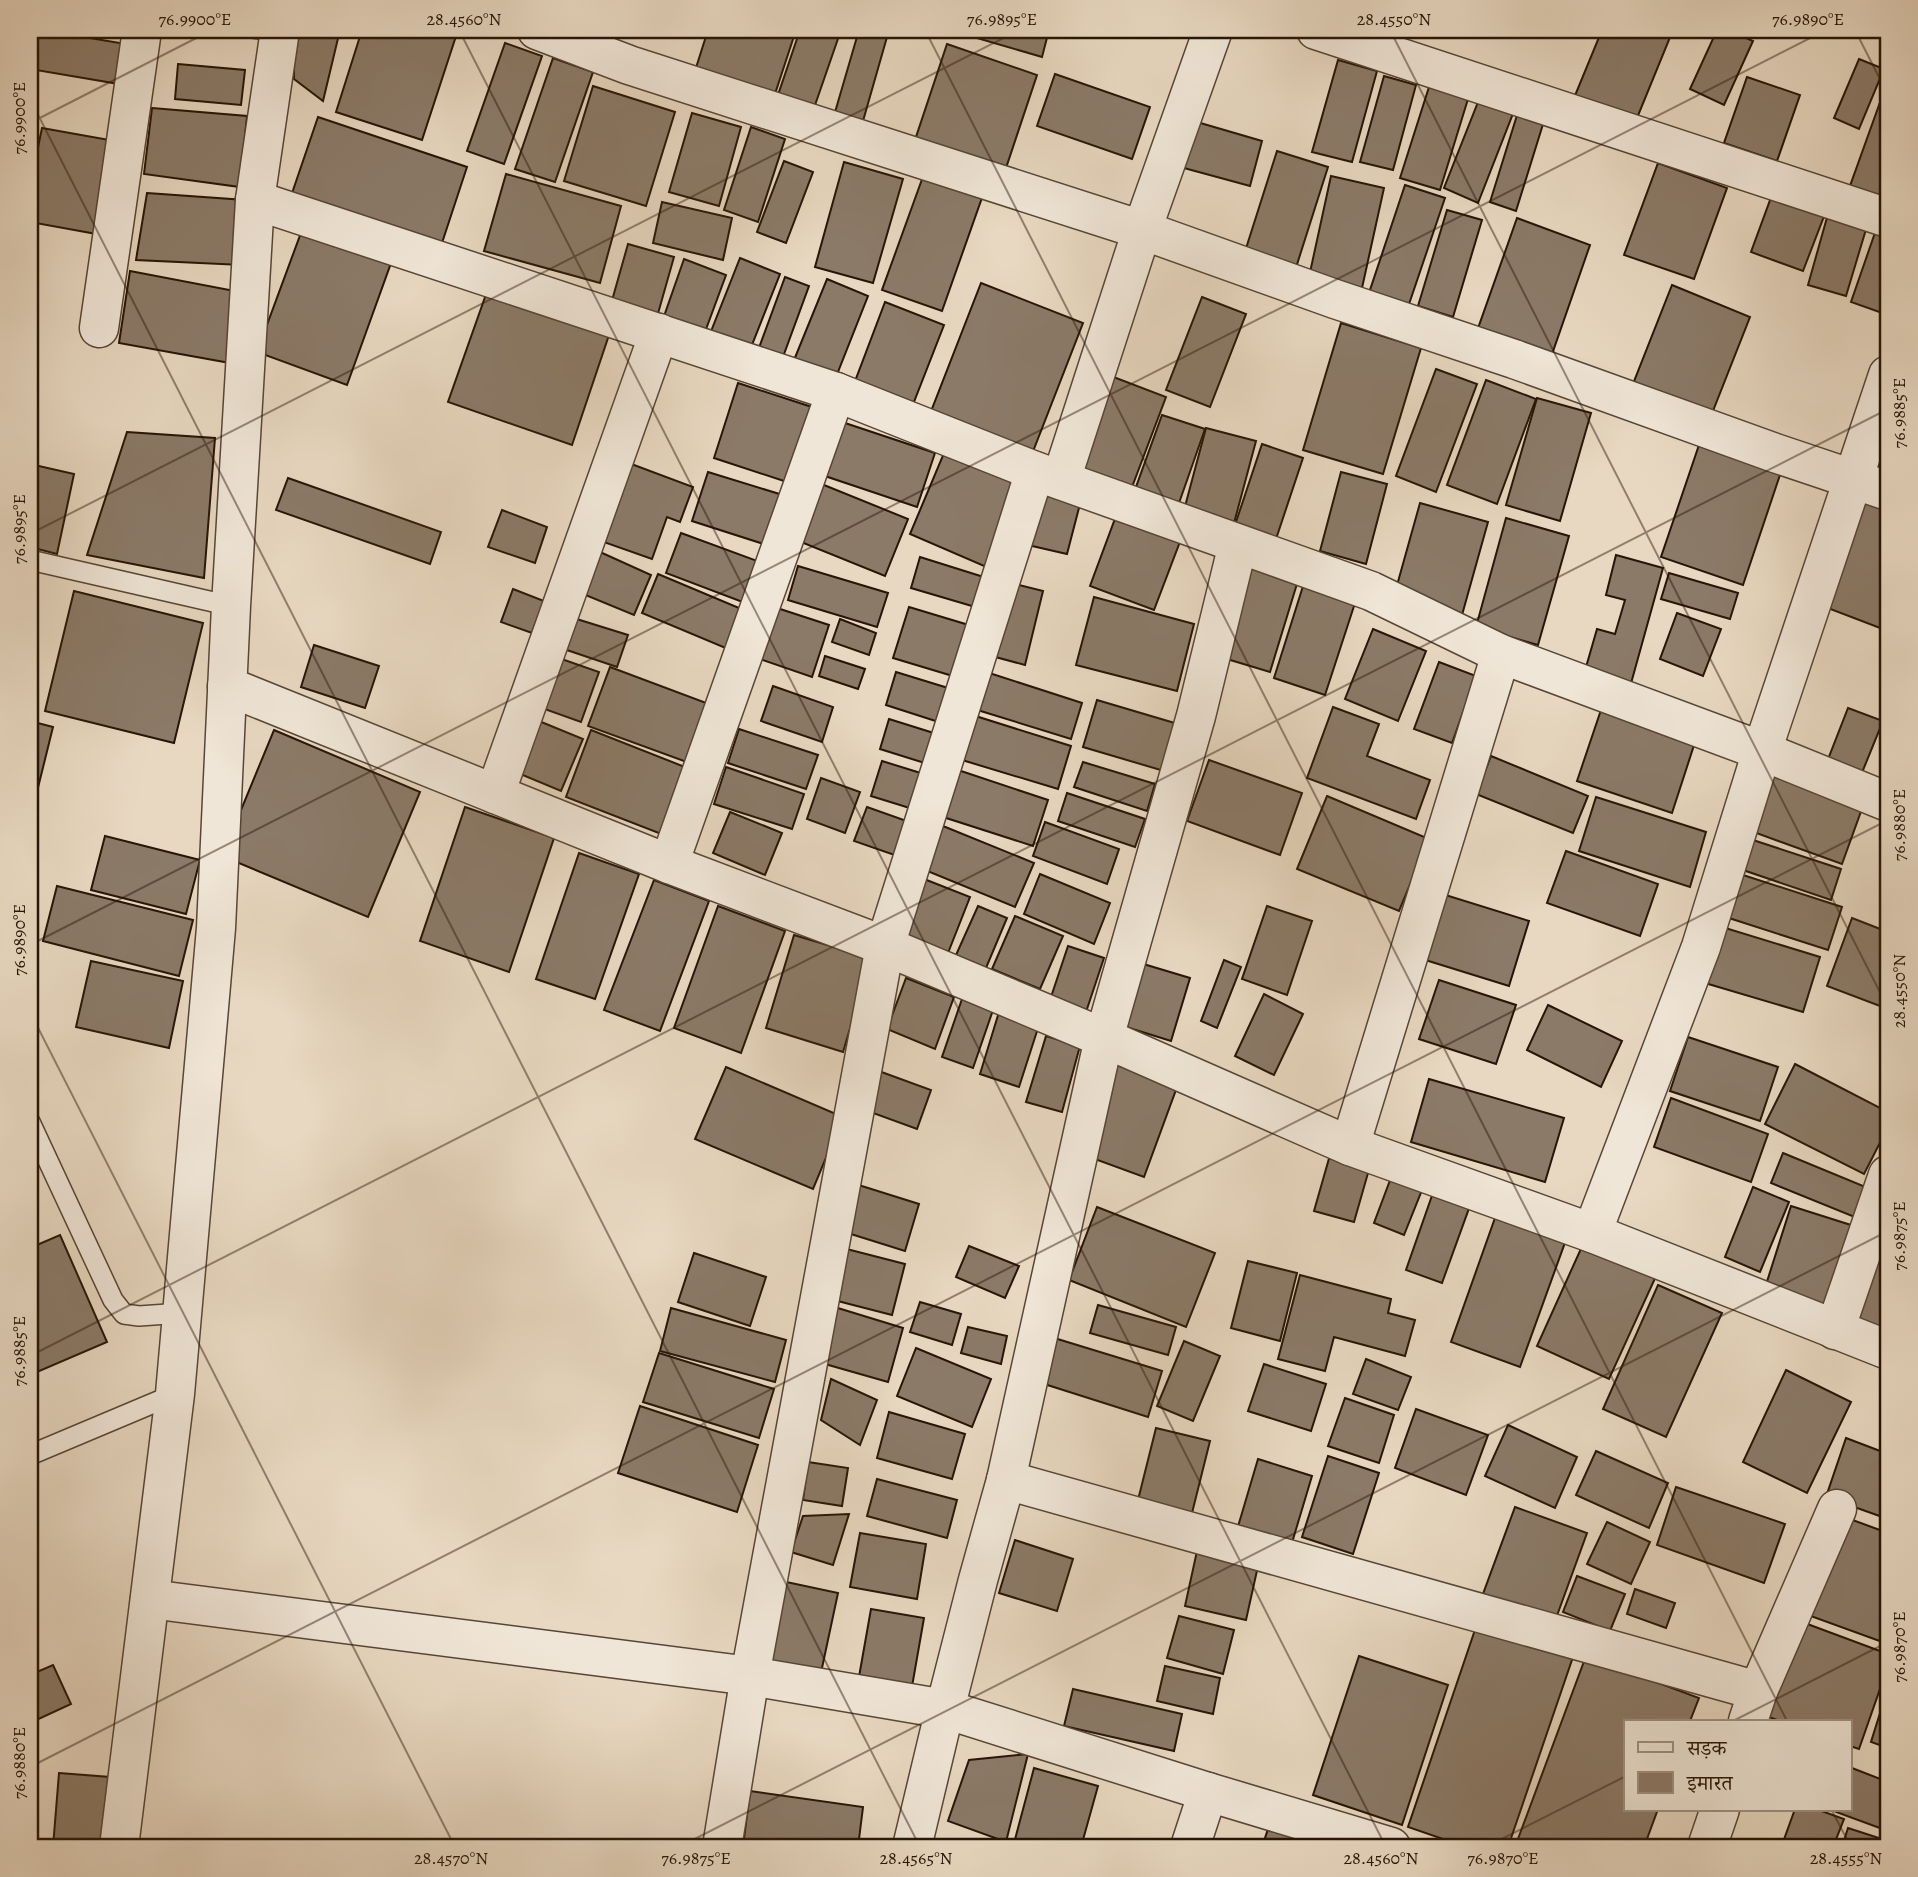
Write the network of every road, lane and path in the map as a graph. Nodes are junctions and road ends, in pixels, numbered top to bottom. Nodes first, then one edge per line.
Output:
1 (142, 30) edge
2 (280, 30) edge
3 (537, 30) edge
4 (1213, 30) edge
5 (1316, 30) edge
6 (255, 200) junction
7 (1888, 218) edge
8 (1142, 230) junction
9 (99, 328) dead end
10 (659, 333) junction
11 (1888, 375) edge
12 (836, 392) junction
13 (1048, 475) junction
14 (1852, 479) junction
15 (1888, 491) edge
16 (1238, 544) junction
17 (30, 560) edge
18 (231, 606) junction
19 (1501, 654) junction
20 (227, 686) junction
21 (1762, 751) junction
22 (495, 794) junction
23 (1888, 802) edge
24 (669, 864) junction
25 (886, 946) junction
26 (1104, 1038) junction
27 (30, 1122) edge
28 (1350, 1146) junction
29 (1888, 1175) edge
30 (1592, 1233) junction
31 (182, 1313) junction
32 (1835, 1330) junction
33 (1888, 1350) edge
34 (175, 1394) junction
35 (30, 1454) edge
36 (1006, 1480) junction
37 (1837, 1509) dead end
38 (150, 1599) junction
39 (750, 1676) junction
40 (1753, 1706) edge
41 (945, 1709) junction
42 (1208, 1793) junction
43 (1719, 1811) edge
44 (119, 1847) edge
45 (722, 1847) edge
46 (912, 1847) edge
47 (1190, 1847) edge
48 (1391, 1847) edge
49 (1707, 1847) edge

1 - 9 street
2 - 6 street
3 - 8 street
4 - 8 street
5 - 7 street
6 - 10 street
6 - 18 street
8 - 13 street
8 - 14 street
10 - 12 street
10 - 22 street
11 - 14 street
12 - 13 street
12 - 24 street
13 - 16 street
13 - 25 street
14 - 15 street
14 - 21 street
16 - 19 street
16 - 26 street
17 - 18 lane
18 - 20 street
19 - 21 street
19 - 28 street
20 - 22 street
20 - 31 street
21 - 23 street
21 - 30 street
22 - 24 street
24 - 25 street
25 - 26 street
25 - 39 street
26 - 28 street
26 - 36 street
27 - 31 lane
28 - 30 street
29 - 32 street
30 - 32 street
31 - 34 street
32 - 33 street
34 - 35 lane
34 - 38 street
36 - 40 street
36 - 41 street
37 - 40 street
38 - 39 street
38 - 44 street
39 - 41 street
39 - 45 street
41 - 42 street
41 - 46 street
42 - 47 street
42 - 48 street
43 - 49 street

